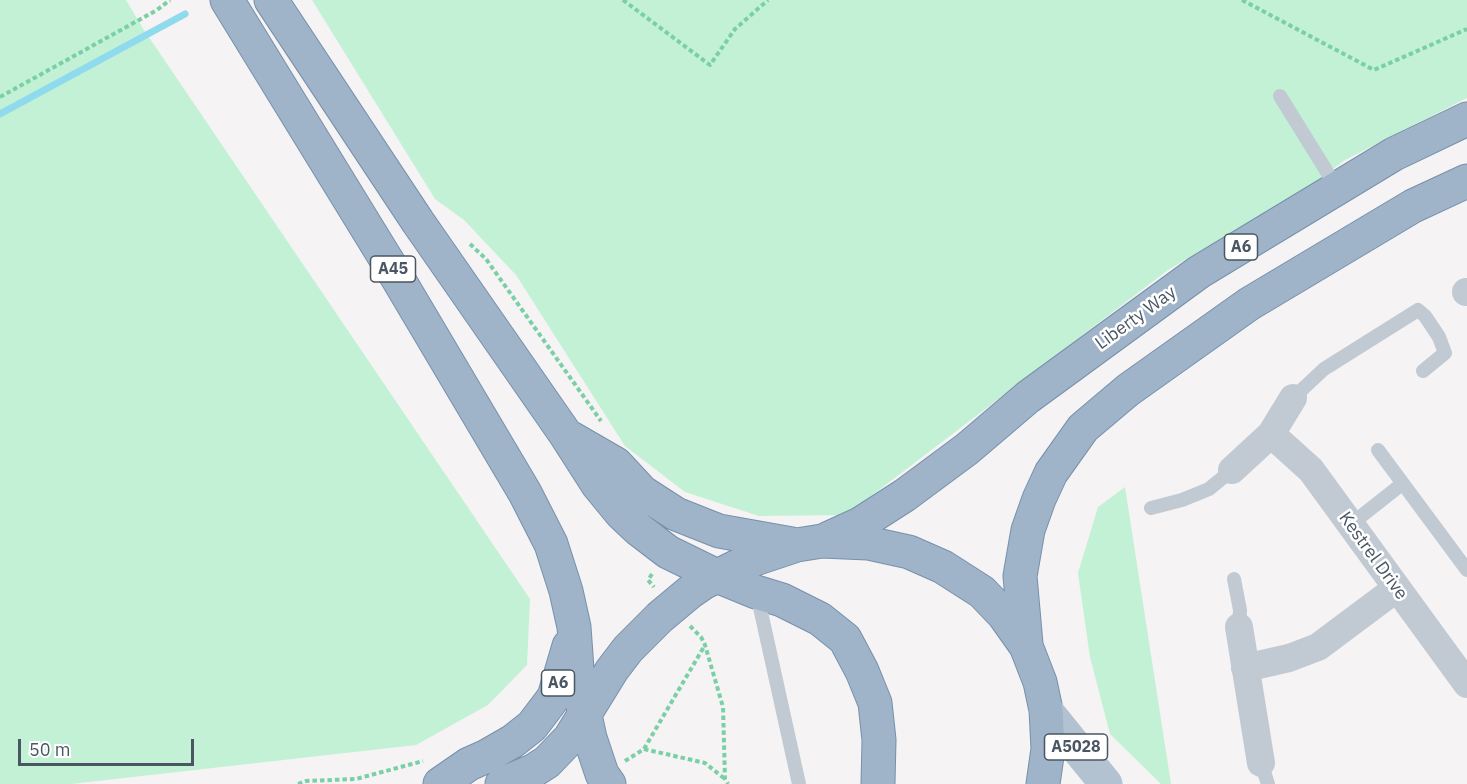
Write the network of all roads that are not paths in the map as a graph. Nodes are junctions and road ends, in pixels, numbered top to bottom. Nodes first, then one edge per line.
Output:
1 (227, 0) edge
2 (271, 0) edge
3 (1280, 96) dead end
4 (1467, 118) edge
5 (1467, 180) edge
6 (1337, 188) junction
7 (1423, 371) dead end
8 (1293, 398) joint
9 (1271, 434) junction
10 (566, 435) junction
11 (1378, 450) dead end
12 (1232, 470) joint
13 (1402, 484) junction
14 (1151, 508) dead end
15 (1350, 525) junction
16 (809, 543) junction
17 (1467, 570) edge
18 (717, 576) junction
19 (1234, 579) dead end
20 (1396, 588) junction
21 (756, 592) junction
22 (574, 627) junction
23 (1239, 627) joint
24 (1026, 646) junction
25 (1245, 669) junction
26 (1467, 684) edge
27 (1046, 711) junction
28 (585, 713) junction
29 (879, 740) junction
30 (433, 772) edge
31 (617, 772) edge
32 (1264, 773) edge
33 (502, 784) edge
34 (799, 784) edge
35 (857, 784) edge
36 (878, 784) edge
37 (1043, 784) edge
38 (1106, 784) edge

1 - 22 highway, A45
2 - 10 highway, A45
3 - 6 lane
4 - 6 highway, Liberty Way / A6
5 - 24 highway
6 - 16 highway, Liberty Way / A6
7 - 8 lane
8 - 9 street
9 - 12 street
9 - 15 street, Kestrel Drive
10 - 16 highway, A45
10 - 18 highway, A45
11 - 13 lane
12 - 14 lane
13 - 15 lane
13 - 17 lane
15 - 20 street, Kestrel Drive
16 - 18 highway, Liberty Way
16 - 24 highway
18 - 21 highway
18 - 28 highway, Liberty Way
19 - 23 lane
20 - 25 street
20 - 26 street, Kestrel Drive
21 - 29 highway
21 - 34 lane
22 - 28 highway, A45
22 - 30 highway, A6
23 - 25 street
24 - 27 highway
25 - 32 street
27 - 37 highway
27 - 38 main road, A5028
28 - 31 highway
28 - 33 highway, A6
29 - 35 highway
29 - 36 highway

